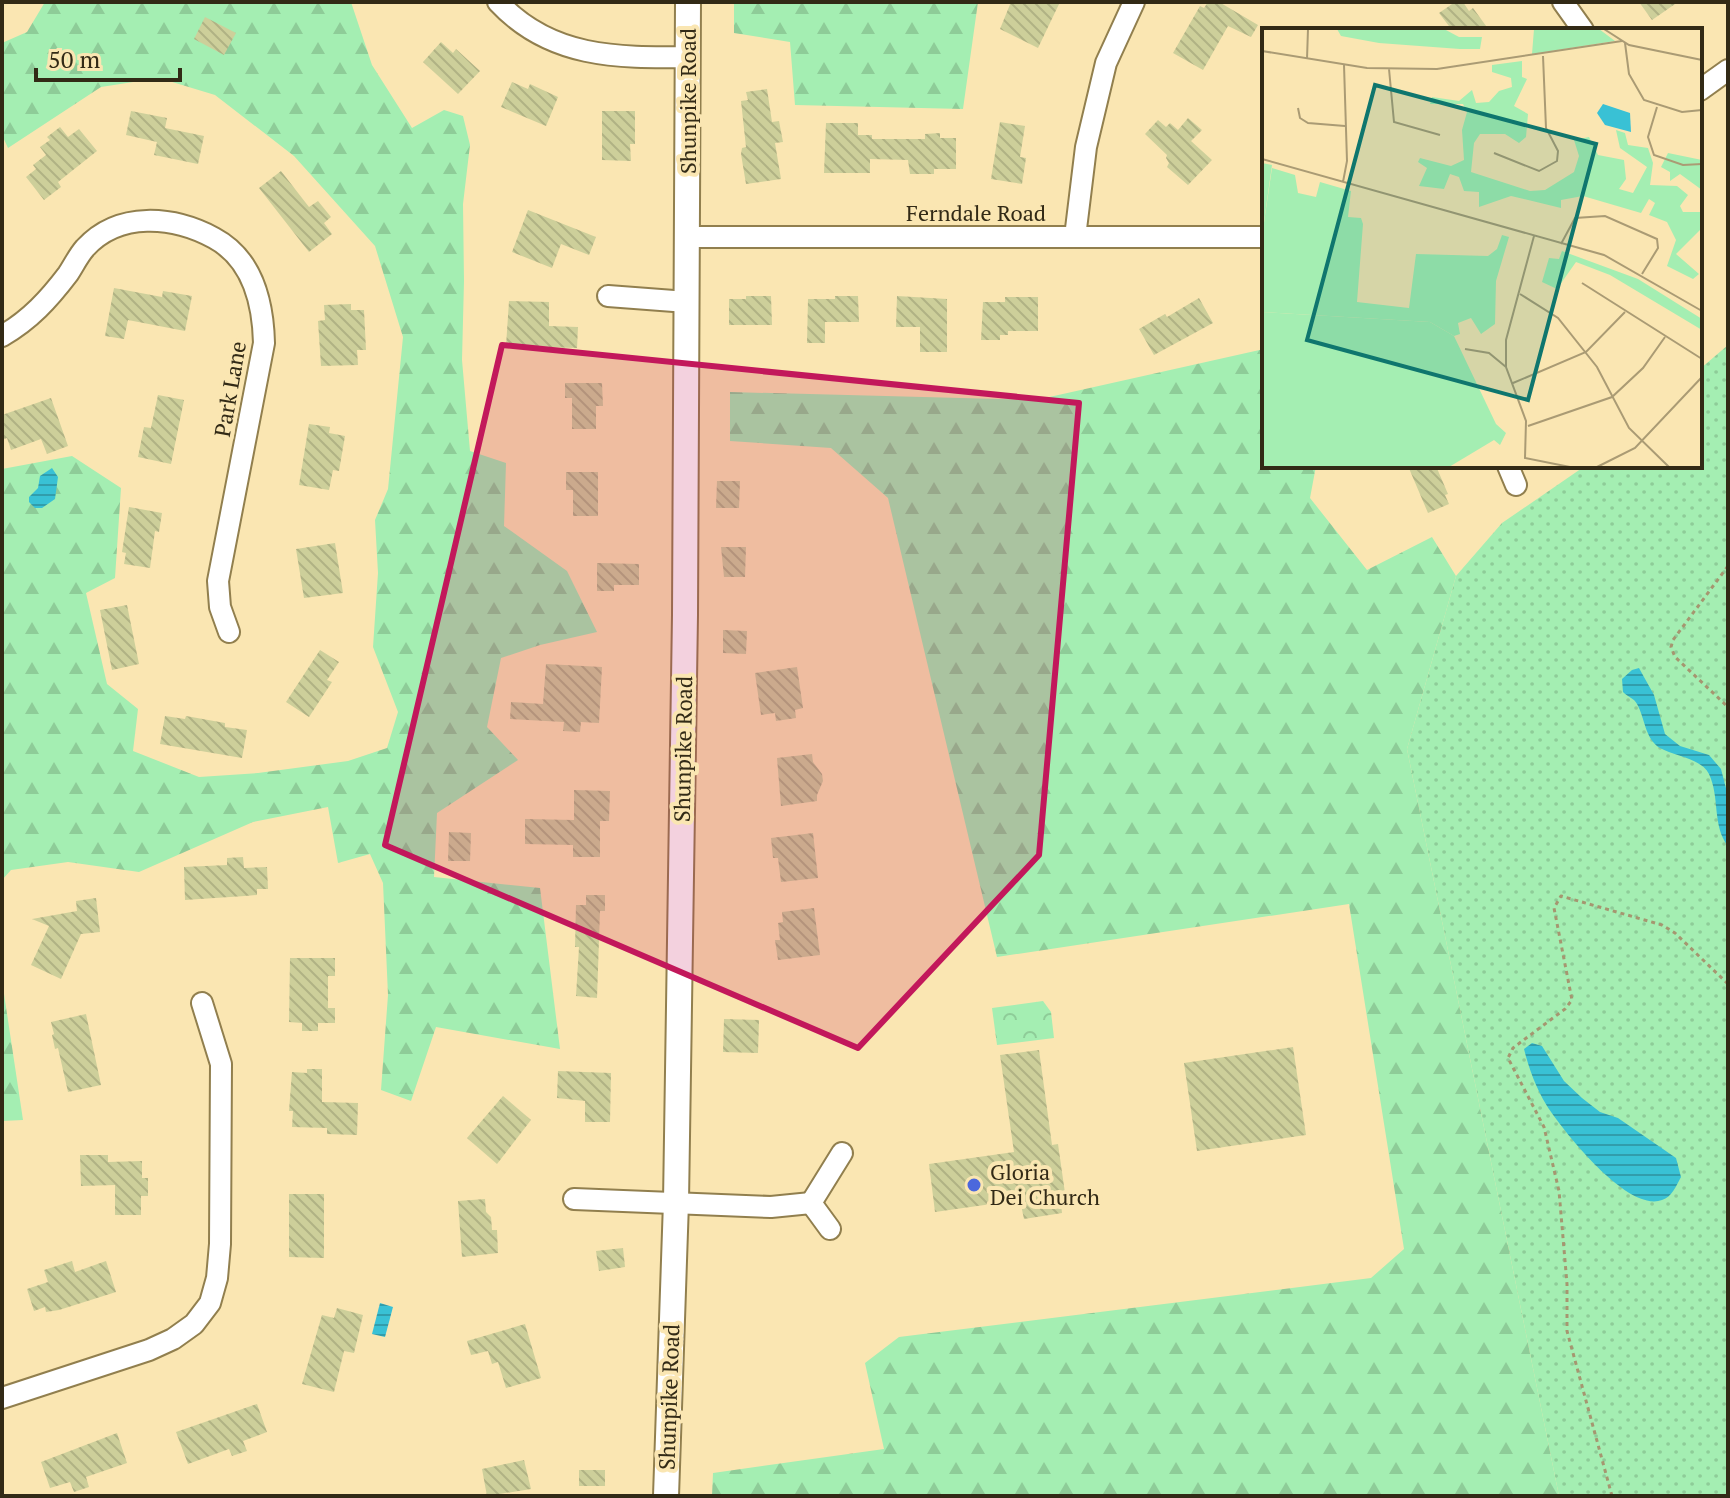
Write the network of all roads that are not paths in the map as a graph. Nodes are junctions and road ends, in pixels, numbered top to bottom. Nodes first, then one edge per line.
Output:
1 (498, 2) edge
2 (688, 2) edge
3 (1134, 2) edge
4 (1563, 2) edge
5 (1582, 28) edge
6 (688, 57) junction
7 (1728, 70) edge
8 (1702, 89) edge
9 (687, 237) junction
10 (1075, 237) junction
11 (1262, 237) edge
12 (608, 296) dead end
13 (687, 302) junction
14 (2, 336) edge
15 (229, 632) dead end
16 (202, 1003) dead end
17 (842, 1153) dead end
18 (574, 1199) dead end
19 (676, 1202) junction
20 (811, 1203) junction
21 (830, 1229) dead end
22 (2, 1398) edge
23 (666, 1496) edge

1 - 6 street
2 - 6 main road, Shunpike Road
3 - 10 street
4 - 5 street
6 - 9 main road, Shunpike Road
7 - 8 street
9 - 10 street, Ferndale Road
9 - 13 main road, Shunpike Road
10 - 11 street, Ferndale Road
12 - 13 street
13 - 19 main road, Shunpike Road
14 - 15 street, Park Lane
16 - 22 street
17 - 20 street
18 - 19 street
19 - 20 street
19 - 23 main road, Shunpike Road
20 - 21 street

